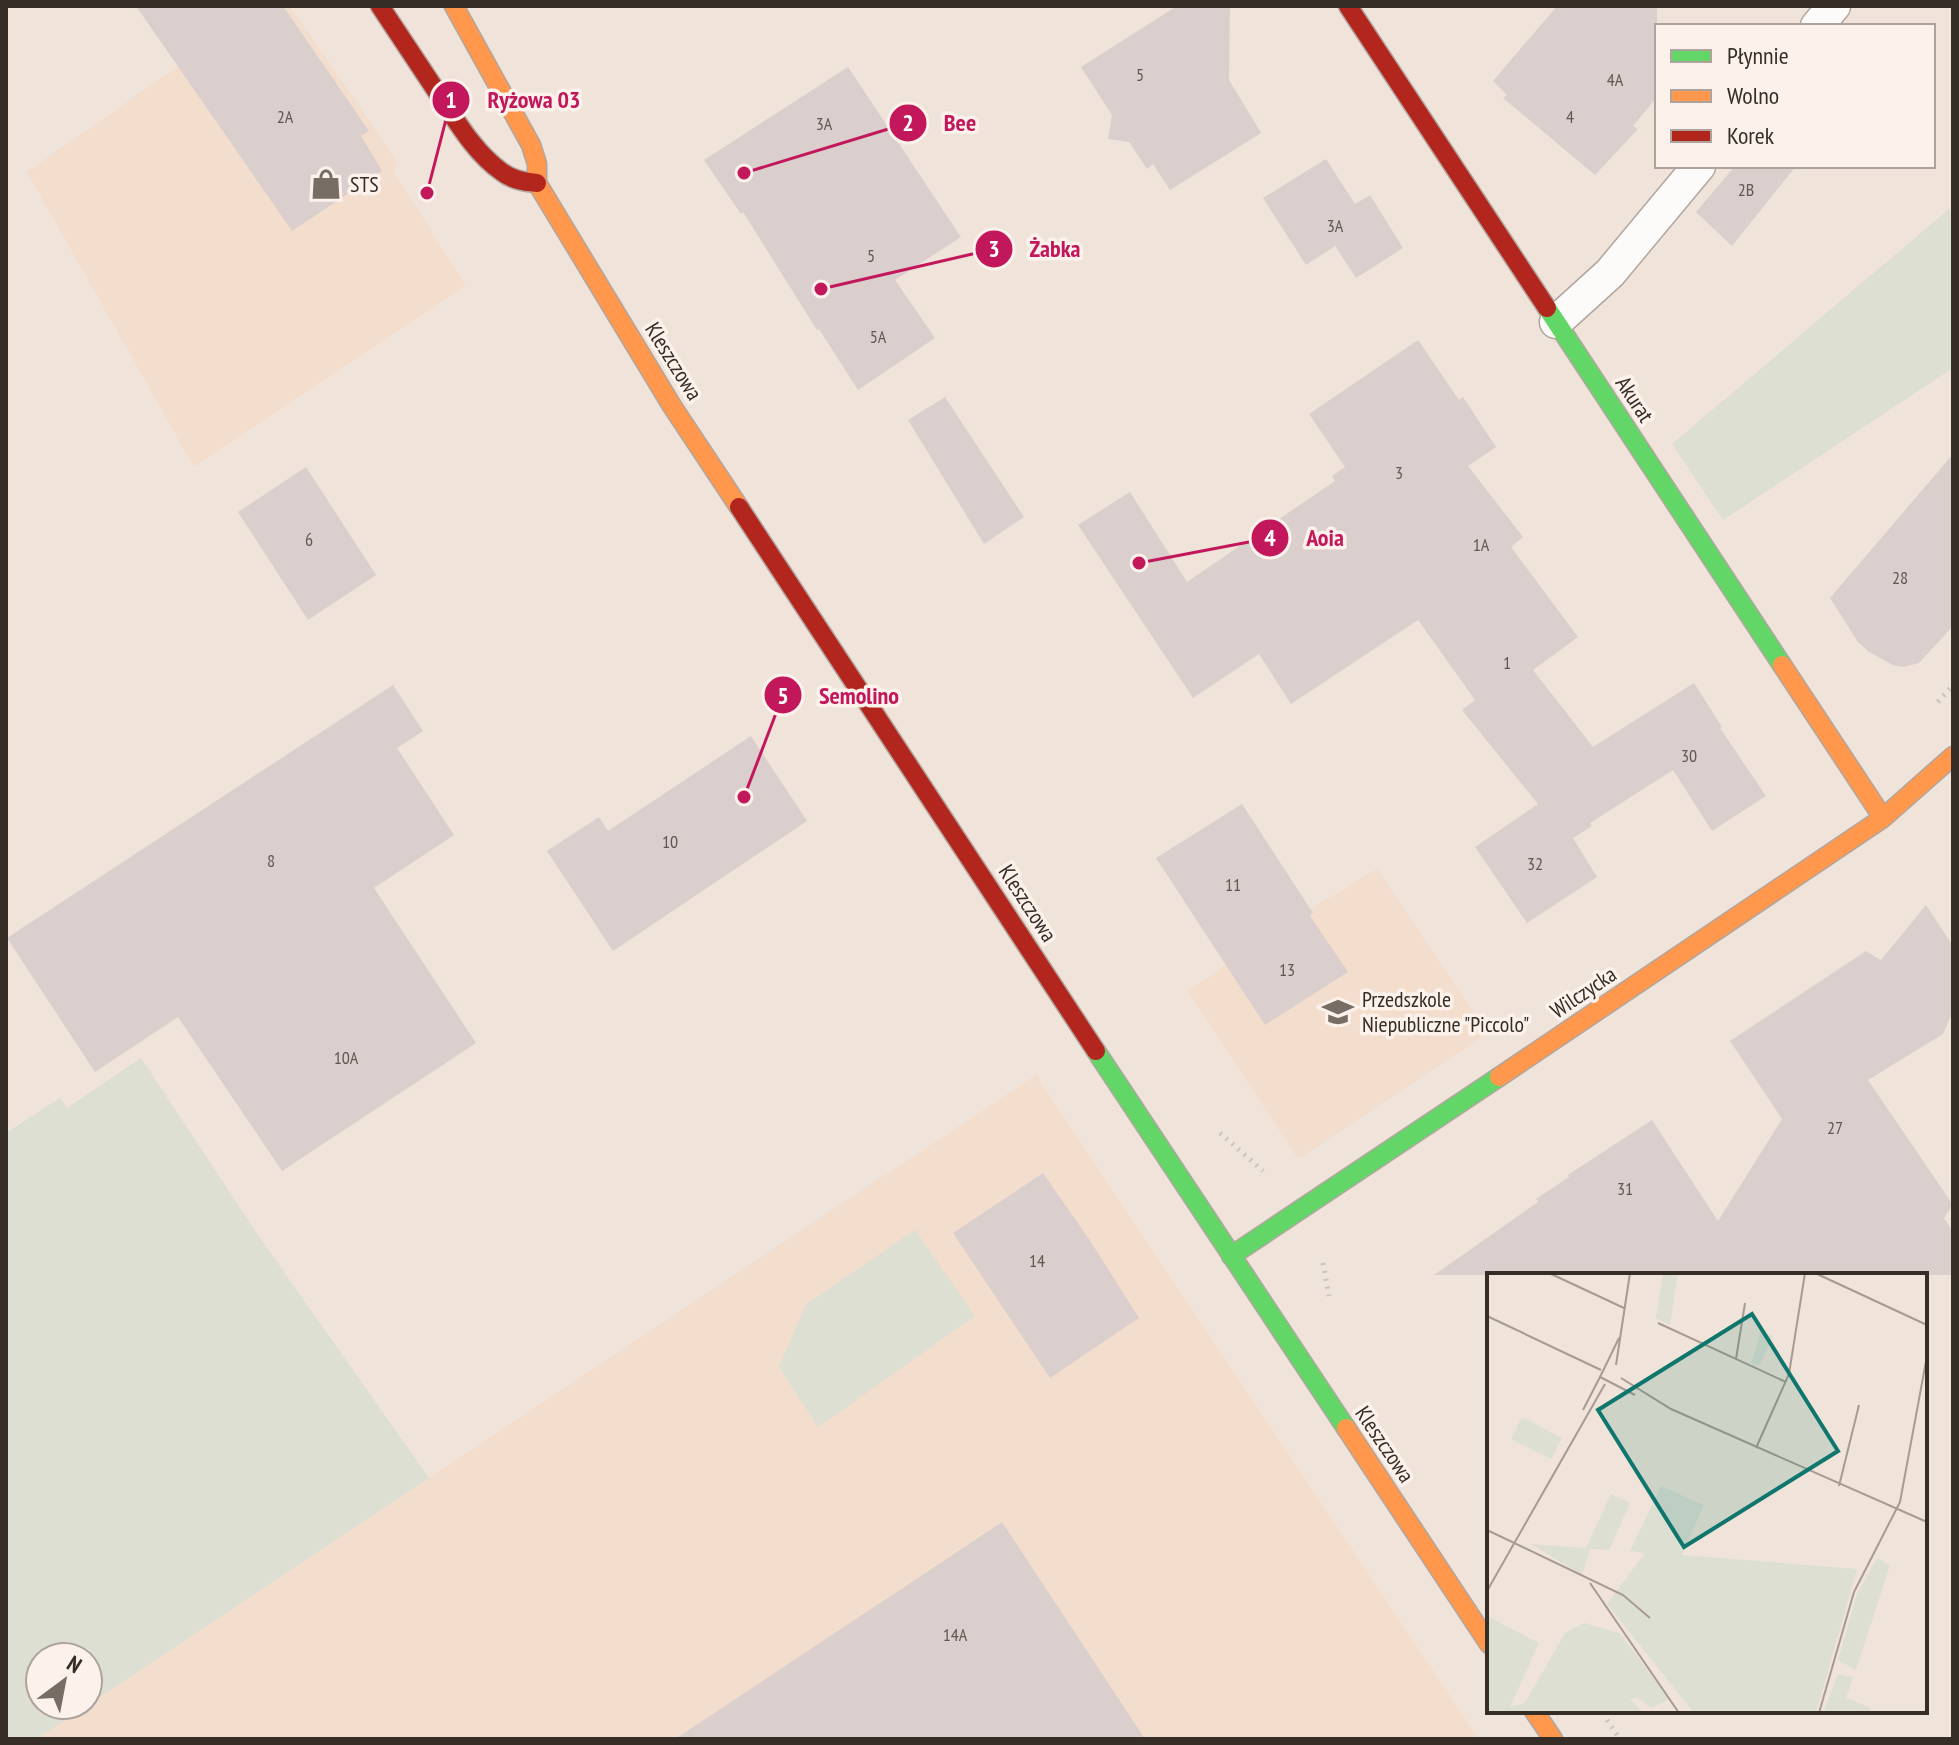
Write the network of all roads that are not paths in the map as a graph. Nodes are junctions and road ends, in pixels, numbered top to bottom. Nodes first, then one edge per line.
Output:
1 (380, 6) edge
2 (454, 6) edge
3 (1348, 6) edge
4 (1834, 6) edge
5 (1819, 24) edge
6 (1697, 168) edge
7 (537, 183) junction
8 (1556, 322) junction
9 (1953, 756) edge
10 (1883, 818) junction
11 (1231, 1256) junction
12 (1487, 1641) edge
13 (1535, 1713) edge
14 (1553, 1739) edge

1 - 7 main road
2 - 7 main road, Kleszczowa
3 - 8 main road, Akurat
4 - 5 lane
6 - 8 lane
7 - 11 main road, Kleszczowa
8 - 10 main road, Akurat
9 - 10 main road, Wilczycka
10 - 11 main road, Wilczycka
11 - 12 main road, Kleszczowa
13 - 14 main road

